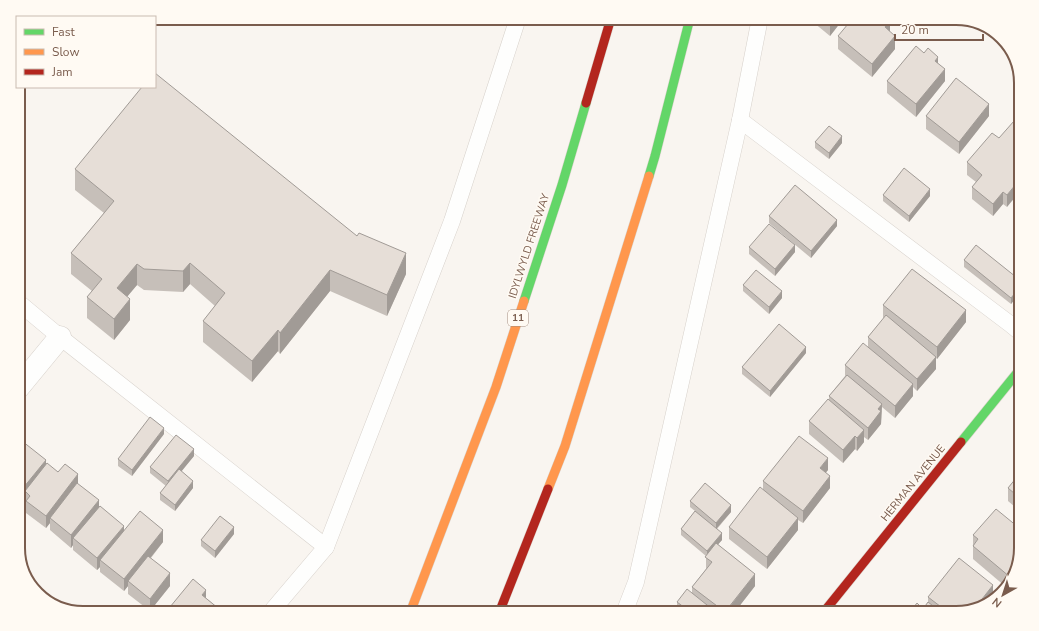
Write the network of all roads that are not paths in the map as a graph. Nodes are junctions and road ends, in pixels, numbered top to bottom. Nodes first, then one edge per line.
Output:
1 (516, 25) edge
2 (609, 25) edge
3 (688, 25) edge
4 (759, 25) edge
5 (740, 120) junction
6 (25, 308) edge
7 (1014, 327) edge
8 (60, 336) junction
9 (1014, 377) edge
10 (25, 379) edge
11 (326, 547) junction
12 (276, 606) edge
13 (413, 606) edge
14 (502, 606) edge
15 (627, 606) edge
16 (829, 606) edge

1 - 11 lane
2 - 13 main road, IDYLWYLD FREEWAY / 11
3 - 14 main road
4 - 5 lane
5 - 7 lane
5 - 15 lane
6 - 8 lane
8 - 10 street
8 - 11 lane
9 - 16 main road, HERMAN AVENUE
11 - 12 lane

